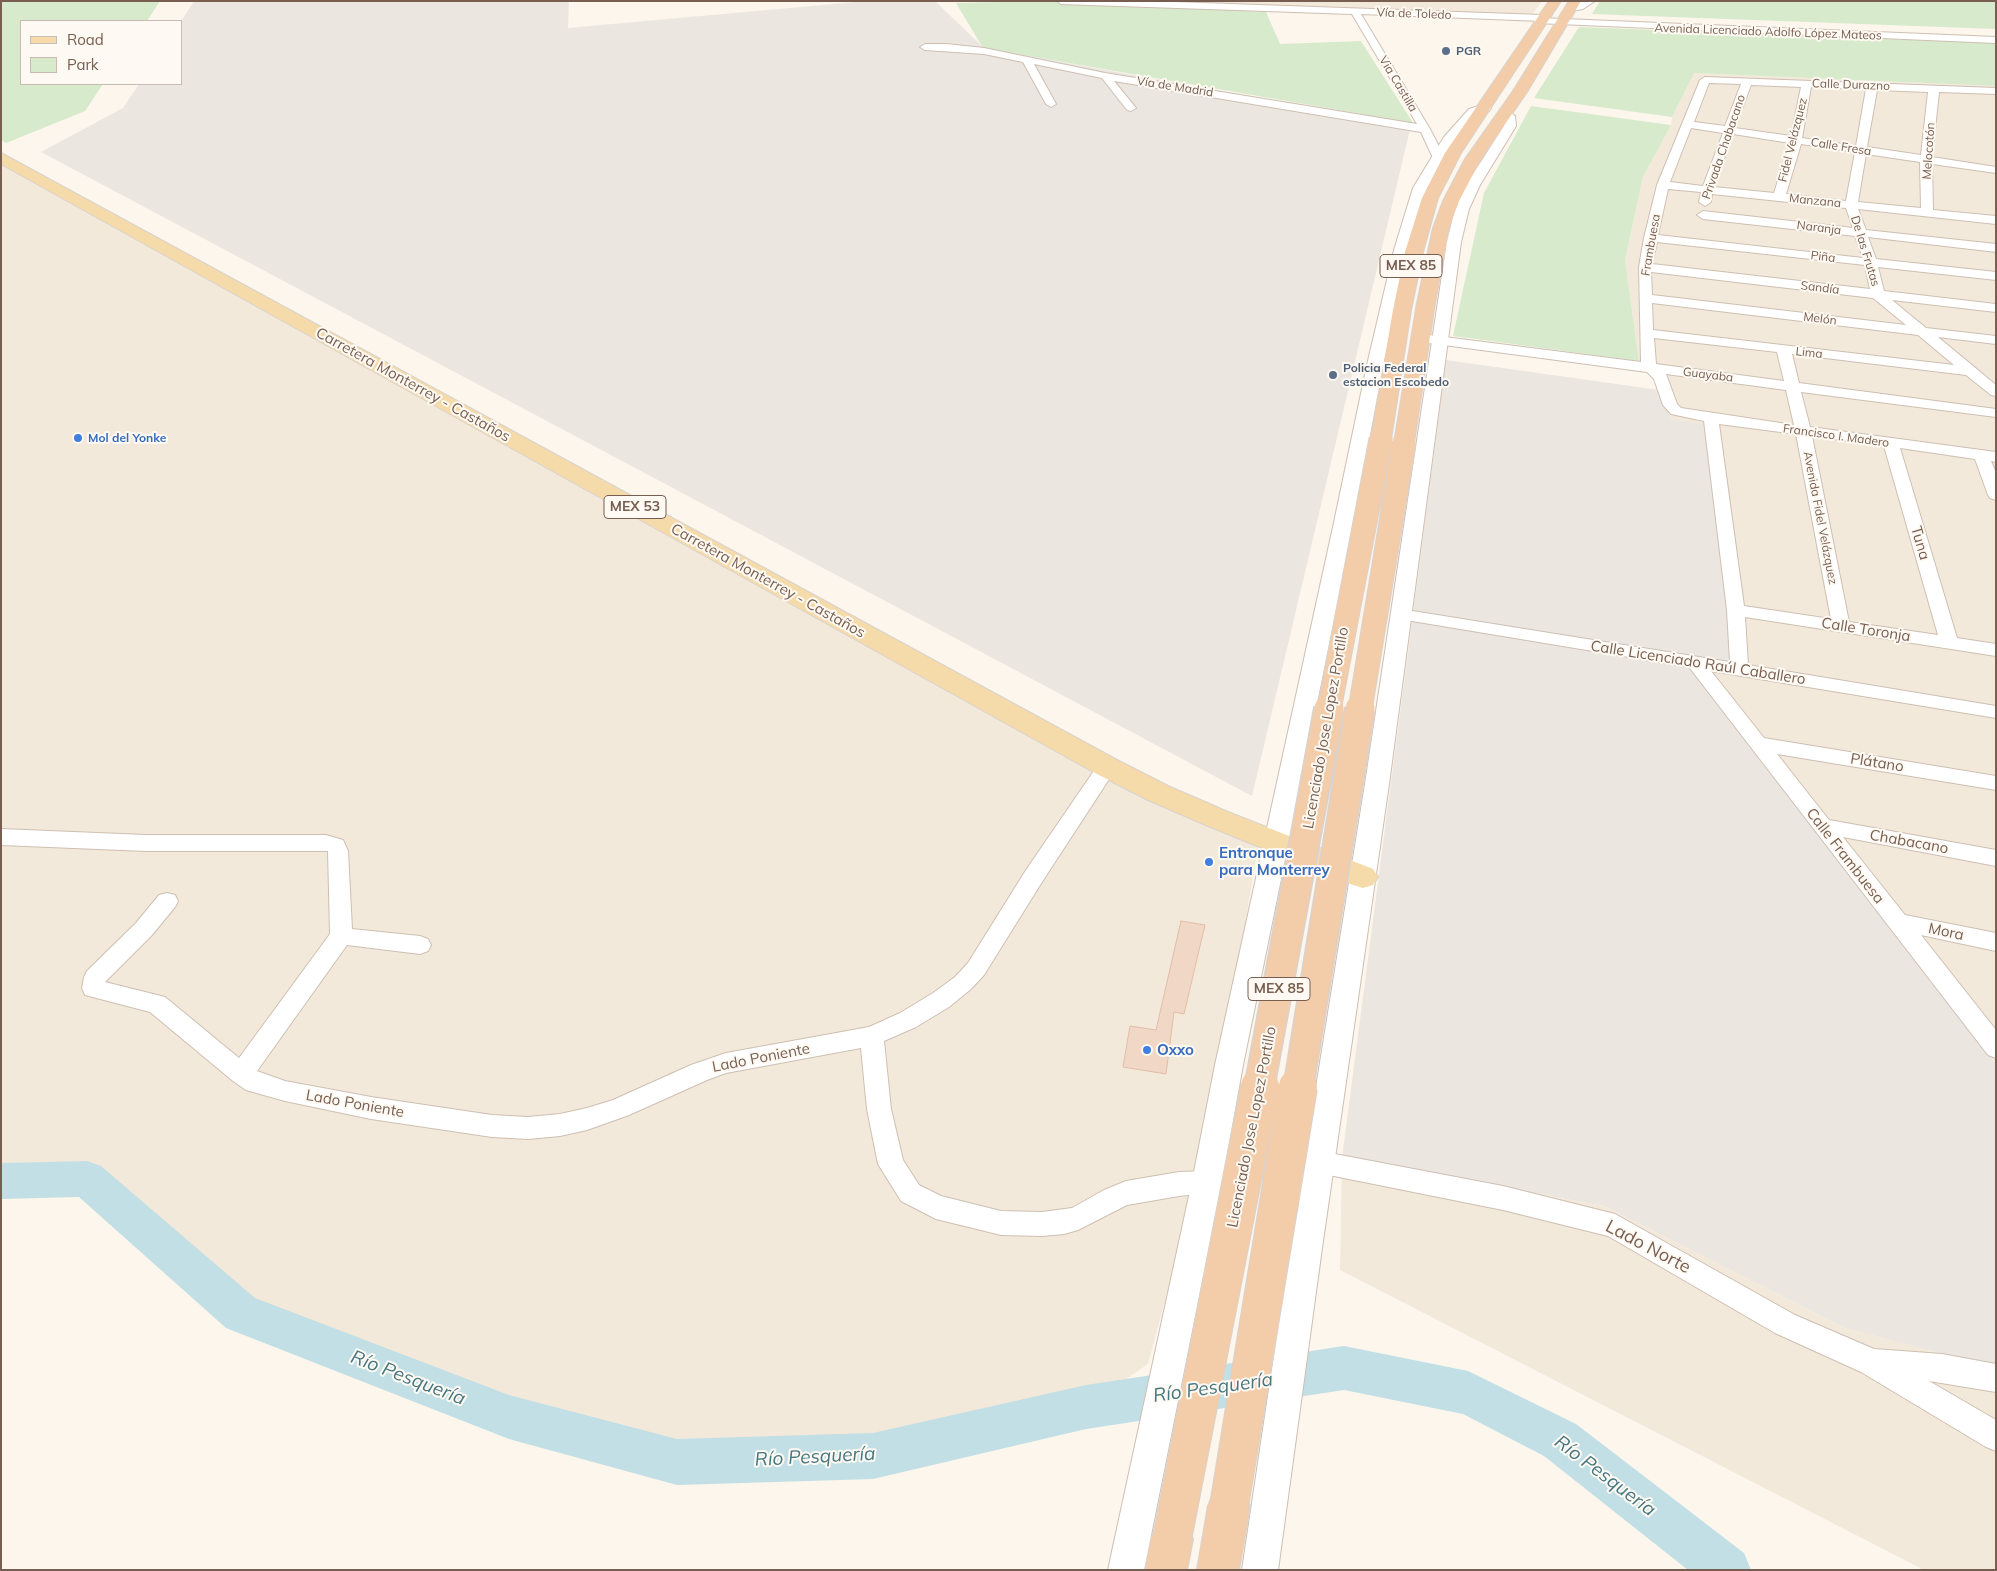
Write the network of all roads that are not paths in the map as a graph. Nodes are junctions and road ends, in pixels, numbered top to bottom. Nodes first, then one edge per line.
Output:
1 (1060, 1) edge
2 (1309, 1) edge
3 (1341, 1) edge
4 (1555, 1) edge
5 (1590, 1) edge
6 (1080, 2) edge
7 (1333, 11) junction
8 (1355, 12) junction
9 (1569, 12) edge
10 (1537, 19) junction
11 (1996, 34) edge
12 (1996, 40) edge
13 (925, 48) dead end
14 (1026, 59) junction
15 (1105, 76) junction
16 (1706, 79) joint
17 (1747, 81) junction
18 (1807, 83) junction
19 (1872, 86) junction
20 (1934, 88) junction
21 (1996, 91) edge
22 (1996, 102) edge
23 (1051, 104) dead end
24 (1131, 108) dead end
25 (1485, 108) junction
26 (1504, 113) joint
27 (1687, 124) junction
28 (1425, 129) junction
29 (1728, 130) junction
30 (1796, 141) junction
31 (1860, 150) junction
32 (1, 158) edge
33 (1438, 158) junction
34 (1926, 160) junction
35 (1996, 170) edge
36 (1663, 185) junction
37 (1707, 190) junction
38 (1779, 197) junction
39 (1851, 205) junction
40 (1927, 213) junction
41 (1996, 220) edge
42 (1700, 229) junction
43 (1860, 233) junction
44 (1650, 238) junction
45 (1996, 248) edge
46 (1871, 263) junction
47 (1645, 266) junction
48 (1996, 276) edge
49 (1878, 295) junction
50 (1645, 298) junction
51 (1996, 308) edge
52 (1921, 331) junction
53 (1647, 333) junction
54 (1430, 339) junction
55 (1996, 340) edge
56 (1784, 351) junction
57 (1650, 368) junction
58 (1971, 371) junction
59 (1791, 386) junction
60 (1996, 392) edge
61 (1996, 413) edge
62 (1711, 418) junction
63 (1803, 431) junction
64 (1393, 441) junction
65 (1891, 443) junction
66 (1988, 456) edge
67 (1996, 495) edge
68 (1736, 610) junction
69 (1400, 614) junction
70 (1841, 626) junction
71 (1949, 642) junction
72 (1996, 650) edge
73 (1695, 662) junction
74 (1739, 669) junction
75 (1996, 712) edge
76 (1758, 744) junction
77 (1294, 759) junction
78 (1107, 767) junction
79 (1996, 783) edge
80 (1377, 784) junction
81 (1822, 826) junction
82 (1, 837) edge
83 (1276, 843) junction
84 (1996, 858) edge
85 (1363, 877) junction
86 (167, 901) dead end
87 (1896, 922) junction
88 (341, 936) junction
89 (1996, 942) edge
90 (420, 945) dead end
91 (1250, 964) junction
92 (1346, 990) junction
93 (1988, 1031) edge
94 (872, 1036) junction
95 (1996, 1048) edge
96 (241, 1074) junction
97 (1319, 1162) junction
98 (1205, 1192) junction
99 (1872, 1362) junction
100 (1996, 1378) edge
101 (1996, 1437) edge
102 (1248, 1512) junction
103 (1169, 1554) edge
104 (1129, 1556) edge
105 (1218, 1570) edge
106 (1260, 1570) edge

1 - 6 street, Vía de Toledo
2 - 7 street
3 - 8 street
4 - 10 highway, Licenciado Jose Lopez Portillo / MEX 85
5 - 9 street
6 - 7 street, Vía de Toledo
7 - 8 street, Vía de Toledo
8 - 10 street, Vía de Toledo
8 - 28 street, Via Castilla
9 - 10 street, Avenida Licenciado Adolfo López Mateos
9 - 11 street, Avenida Licenciado Adolfo López Mateos
9 - 12 street, Avenida Licenciado Adolfo López Mateos
9 - 26 highway, Licenciado Jose Lopez Portillo
10 - 25 highway, Licenciado Jose Lopez Portillo / MEX 85
13 - 14 street, Vía de Madrid
14 - 15 street, Vía de Madrid
14 - 23 street
15 - 24 street
15 - 28 street, Vía de Madrid
16 - 17 street, Calle Durazno
16 - 27 street, Frambuesa
17 - 18 street, Calle Durazno
17 - 29 street, Privada Chabacano
18 - 19 street, Calle Durazno
18 - 30 street, Fidel Velázquez
19 - 20 street, Calle Durazno
19 - 31 street, De las Frutas
20 - 21 street, Calle Durazno
20 - 34 street, Melocotón
21 - 22 street
25 - 33 street, Licenciado Jose Lopez Portillo
25 - 64 highway, Licenciado Jose Lopez Portillo / MEX 85
26 - 54 street, Licenciado Jose Lopez Portillo
27 - 29 street, Calle Fresa
27 - 36 street, Frambuesa
28 - 33 street, Via Castilla
29 - 30 street, Calle Fresa
29 - 37 street, Privada Chabacano
30 - 31 street, Calle Fresa
30 - 38 street, Fidel Velázquez
31 - 34 street, Calle Fresa
31 - 39 street, De las Frutas
32 - 78 main road, Carretera Monterrey - Castaños / MEX 53
33 - 77 street, Licenciado Jose Lopez Portillo
34 - 35 street, Calle Fresa
34 - 40 street, Melocotón
36 - 37 street, Manzana
36 - 44 street, Frambuesa
37 - 38 street, Manzana
37 - 42 street, Privada Chabacano
38 - 39 street, Manzana
39 - 40 street, Manzana
39 - 43 street, De las Frutas
40 - 41 street, Manzana
42 - 43 street, Naranja
42 - 44 street, Piña
42 - 46 street, Piña
43 - 45 street, Naranja
43 - 46 street, De las Frutas
44 - 47 street, Frambuesa
46 - 48 street, Piña
46 - 49 street, De las Frutas
47 - 49 street, Sandía
47 - 50 street, Frambuesa
49 - 51 street, Sandía
49 - 52 street, De las Frutas
50 - 52 street, Melón
50 - 53 street, Frambuesa
52 - 55 street, Melón
52 - 58 street, De las Frutas
53 - 56 street, Lima
53 - 57 street, Frambuesa
54 - 57 street, Guayaba
54 - 64 highway, Licenciado Jose Lopez Portillo / MEX 85
54 - 69 street, Licenciado Jose Lopez Portillo
56 - 58 street, Lima
56 - 59 street, Avenida Fidel Velázquez
57 - 59 street, Guayaba
57 - 62 street, Francisco I. Madero
58 - 60 street, De las Frutas
59 - 61 street, Guayaba
59 - 63 street, Avenida Fidel Velázquez
62 - 63 street, Francisco I. Madero
62 - 68 street
63 - 65 street, Francisco I. Madero
63 - 70 street, Avenida Fidel Velázquez
64 - 102 highway, Licenciado Jose Lopez Portillo / MEX 85, bridge
64 - 103 highway, Licenciado Jose Lopez Portillo / MEX 85, bridge
65 - 66 street, Francisco I. Madero
65 - 71 street, Tuna
66 - 67 street
68 - 70 street, Calle Toronja
68 - 74 street
69 - 73 street, Calle Licenciado Raúl Caballero
69 - 80 street, Licenciado Jose Lopez Portillo
70 - 71 street, Calle Toronja
71 - 72 street, Calle Toronja
73 - 74 street, Calle Licenciado Raúl Caballero
73 - 76 street, Calle Frambuesa
74 - 75 street, Calle Licenciado Raúl Caballero
76 - 79 street, Plátano
76 - 81 street, Calle Frambuesa
77 - 80 street
77 - 83 street, Licenciado Jose Lopez Portillo
78 - 83 main road, Carretera Monterrey - Castaños / MEX 53
78 - 94 street, Lado Poniente
80 - 85 street, Licenciado Jose Lopez Portillo
81 - 84 street, Chabacano
81 - 87 street, Calle Frambuesa
82 - 88 street
83 - 85 main road, Carretera Monterrey - Castaños / MEX 53
83 - 91 street, Licenciado Jose Lopez Portillo
85 - 92 street, Licenciado Jose Lopez Portillo
86 - 96 street, Lado Poniente
87 - 89 street, Mora
87 - 93 street, Calle Frambuesa
88 - 90 street
88 - 96 street
91 - 92 street
91 - 98 street, Licenciado Jose Lopez Portillo
92 - 97 street, Licenciado Jose Lopez Portillo
93 - 95 street, Calle Frambuesa
94 - 96 street, Lado Poniente
94 - 98 street
97 - 99 street, Lado Norte
97 - 102 street, Licenciado Jose Lopez Portillo
98 - 104 street, Licenciado Jose Lopez Portillo
99 - 100 street
99 - 101 street
102 - 105 highway, Licenciado Jose Lopez Portillo / MEX 85
102 - 106 street

